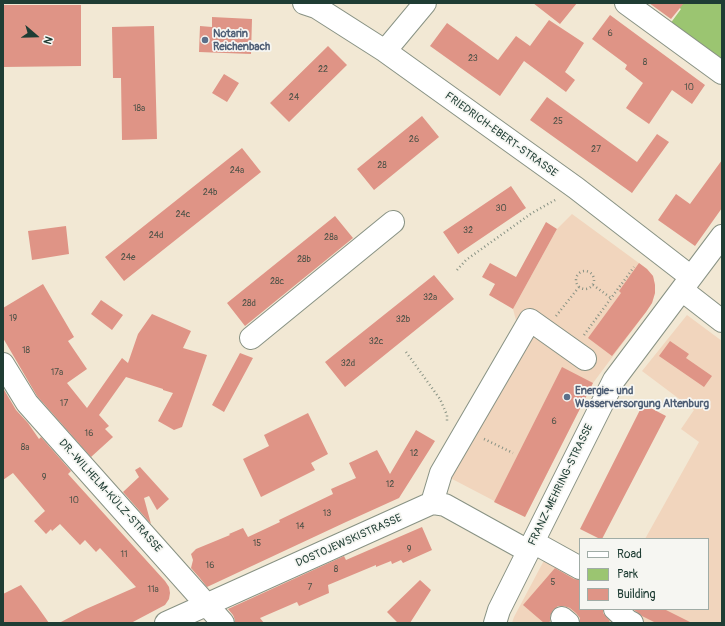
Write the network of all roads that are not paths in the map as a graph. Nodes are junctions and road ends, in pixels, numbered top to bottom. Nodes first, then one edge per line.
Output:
1 (304, 3) edge
2 (425, 3) edge
3 (626, 3) edge
4 (385, 51) junction
5 (722, 73) edge
6 (393, 222) dead end
7 (722, 236) edge
8 (686, 284) junction
9 (722, 321) edge
10 (251, 338) dead end
11 (3, 364) edge
12 (614, 380) junction
13 (432, 503) junction
14 (531, 546) junction
15 (579, 568) edge
16 (207, 605) junction
17 (617, 610) edge
18 (166, 623) edge
19 (223, 623) edge
20 (495, 623) edge
21 (632, 623) edge

1 - 4 street, FRIEDRICH-EBERT-STRASSE
2 - 4 street
3 - 5 street
4 - 8 street, FRIEDRICH-EBERT-STRASSE
6 - 10 street
7 - 8 street, FRANZ-MEHRING-STRASSE
8 - 9 street, FRIEDRICH-EBERT-STRASSE
8 - 12 street, FRANZ-MEHRING-STRASSE
11 - 16 street, DR.-WILHELM-KÜLZ-STRASSE
12 - 13 street
12 - 14 street, FRANZ-MEHRING-STRASSE
13 - 14 street
13 - 16 street, DOSTOJEWSKISTRASSE
14 - 15 street
14 - 20 street, FRANZ-MEHRING-STRASSE
16 - 18 street, DOSTOJEWSKISTRASSE
16 - 19 street, DR.-WILHELM-KÜLZ-STRASSE
17 - 21 street

